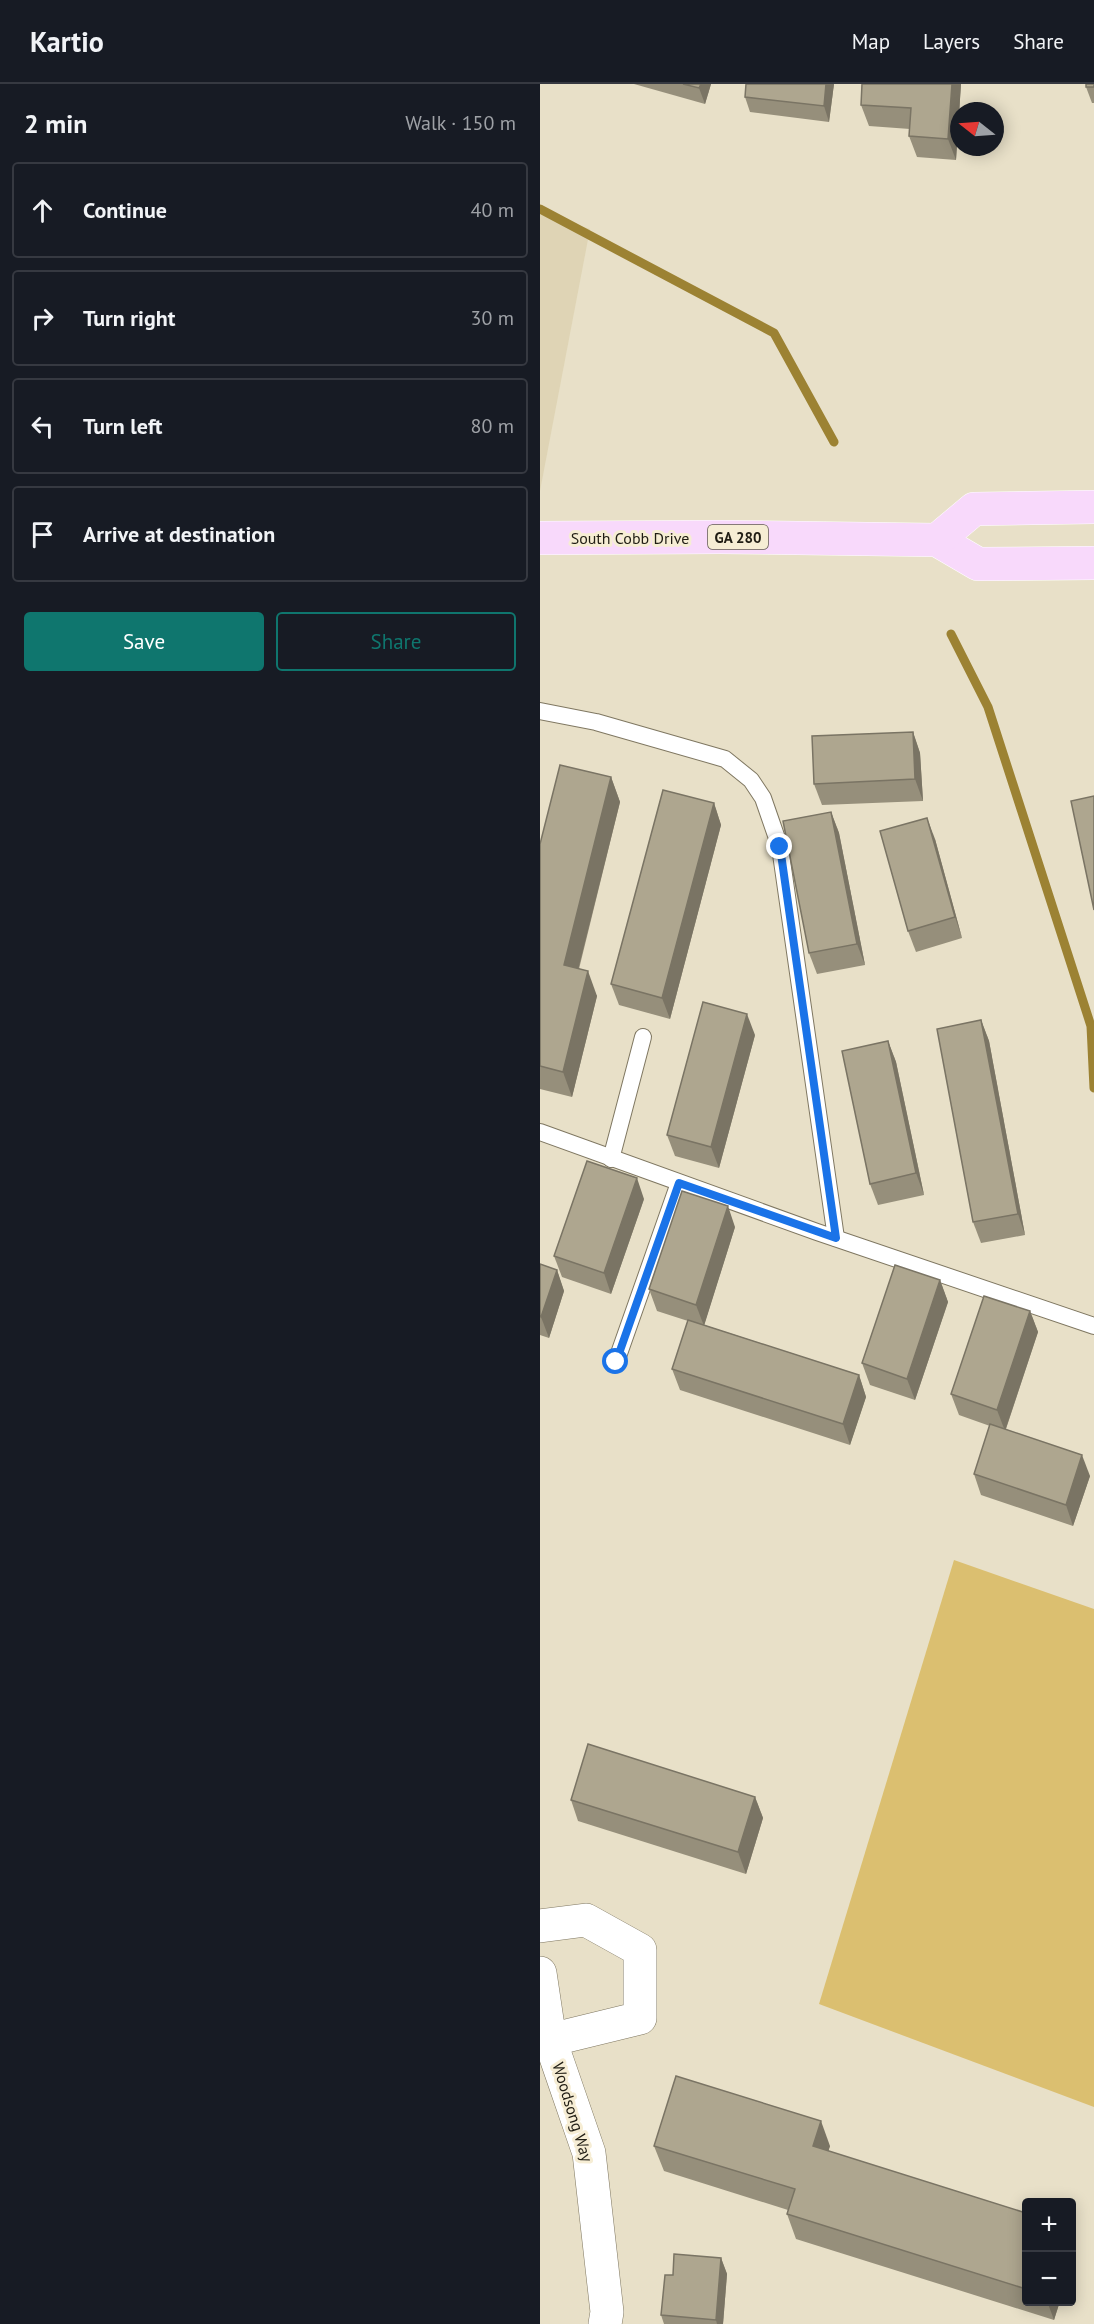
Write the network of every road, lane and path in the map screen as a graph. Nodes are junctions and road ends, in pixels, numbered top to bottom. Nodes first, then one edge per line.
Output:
1 (1094, 507) edge
2 (540, 538) edge
3 (937, 540) junction
4 (1094, 563) edge
5 (540, 711) edge
6 (643, 1037) dead end
7 (540, 1132) edge
8 (611, 1159) junction
9 (679, 1183) junction
10 (836, 1238) junction
11 (1094, 1326) edge
12 (616, 1362) dead end
13 (540, 1926) edge
14 (540, 1973) edge
15 (550, 2040) junction
16 (604, 2324) edge

1 - 3 main road
2 - 3 main road, South Cobb Drive / GA 280
3 - 4 main road, South Cobb Drive / GA 280
5 - 10 lane
6 - 8 lane
7 - 8 lane
8 - 9 lane
9 - 10 lane
9 - 12 lane
10 - 11 lane
13 - 15 street
14 - 15 street, Woodsong Way
15 - 16 street, Woodsong Way

